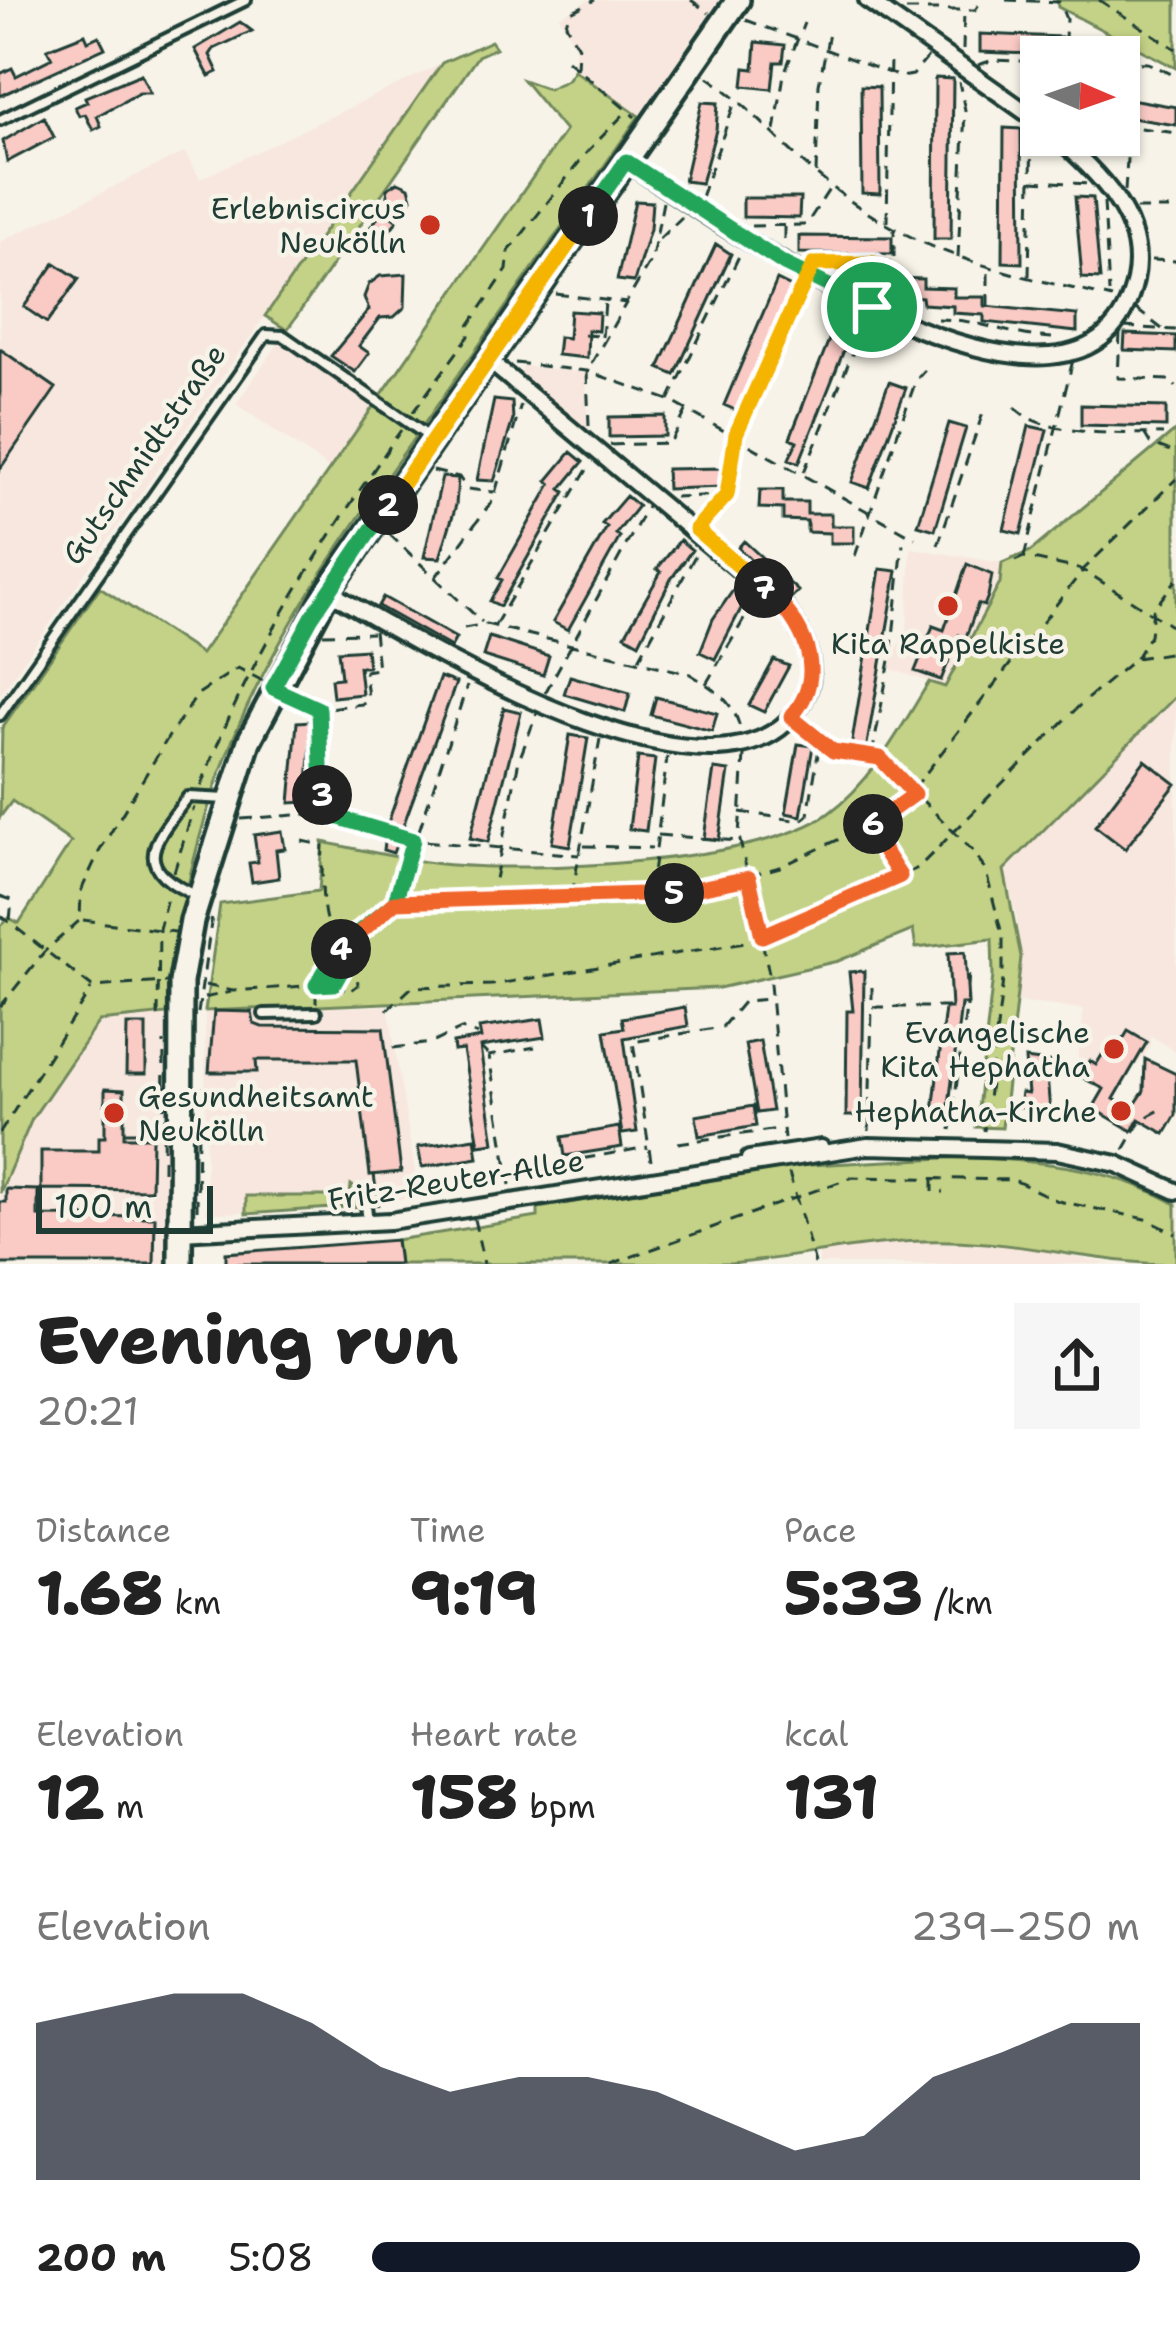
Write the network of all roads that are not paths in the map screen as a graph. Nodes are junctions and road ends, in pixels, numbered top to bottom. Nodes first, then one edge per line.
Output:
1 (247, 0) edge
2 (867, 0) edge
3 (742, 10) edge
4 (1020, 106) edge
5 (0, 120) edge
6 (1075, 156) edge
7 (626, 161) junction
8 (498, 361) junction
9 (433, 440) junction
10 (328, 592) junction
11 (0, 715) edge
12 (236, 807) junction
13 (207, 902) junction
14 (316, 1012) road end
15 (264, 1014) dead end
16 (1176, 1191) edge
17 (366, 1205) dead end
18 (368, 1224) junction
19 (180, 1232) junction
20 (180, 1264) edge

1 - 5 lane
2 - 4 street
3 - 7 street
6 - 7 street
7 - 8 street
8 - 9 street
8 - 10 street
9 - 10 street
9 - 11 lane, Gutschmidtstraße
10 - 12 street
12 - 13 street
12 - 13 lane
13 - 19 street
14 - 15 lane
16 - 18 street, Fritz-Reuter-Allee
17 - 18 lane
18 - 19 street, Fritz-Reuter-Allee
19 - 20 street

